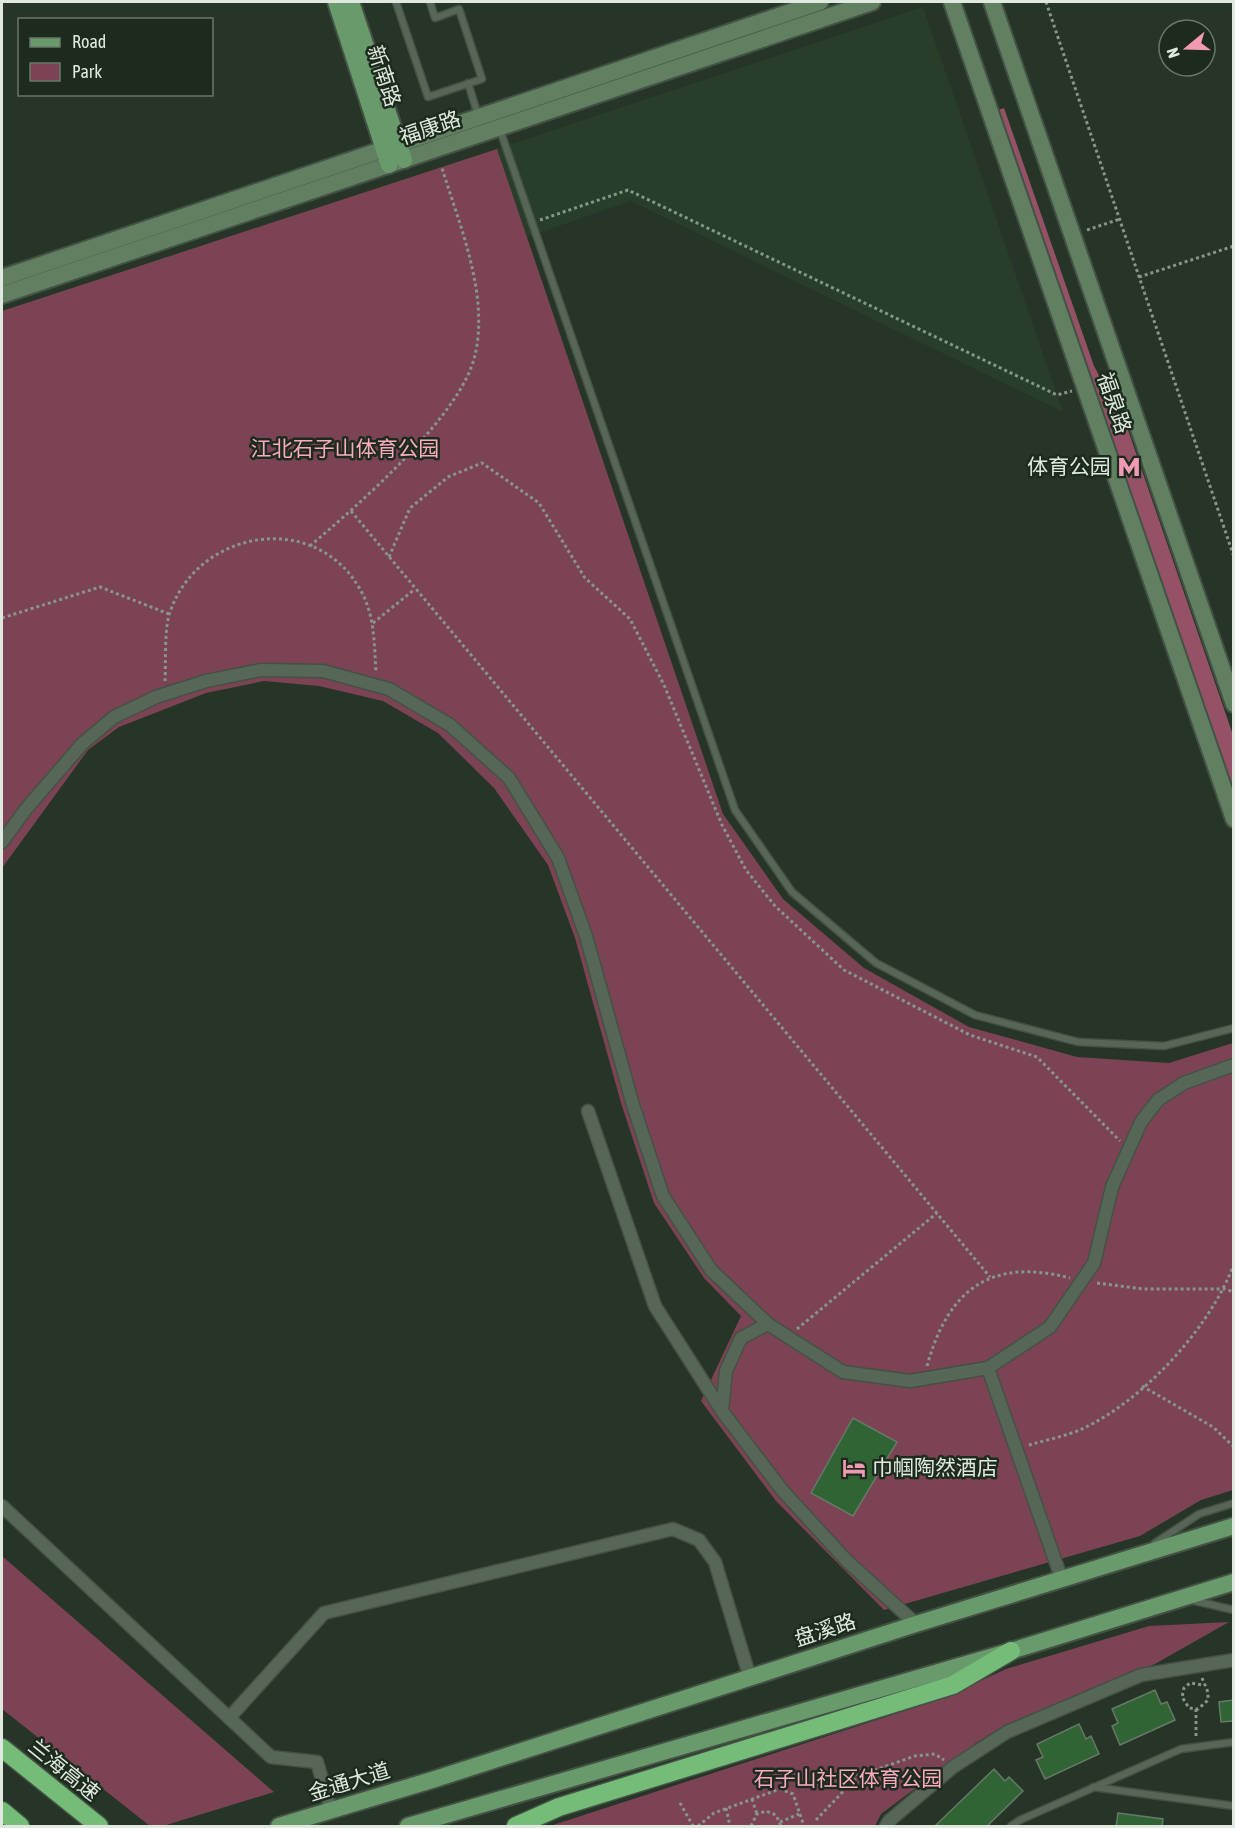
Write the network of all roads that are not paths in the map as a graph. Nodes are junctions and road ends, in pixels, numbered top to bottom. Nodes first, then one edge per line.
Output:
1 (336, 2) edge
2 (351, 2) edge
3 (396, 2) edge
4 (430, 2) edge
5 (820, 2) edge
6 (872, 2) edge
7 (952, 2) edge
8 (992, 2) edge
9 (468, 83) junction
10 (479, 116) junction
11 (500, 130) dead end
12 (391, 145) junction
13 (397, 163) junction
14 (2, 278) edge
15 (2, 295) edge
16 (1233, 704) edge
17 (1233, 819) edge
18 (2, 842) edge
19 (1233, 1028) edge
20 (1233, 1065) edge
21 (588, 1111) dead end
22 (768, 1324) junction
23 (988, 1368) junction
24 (722, 1411) junction
25 (1233, 1503) edge
26 (2, 1506) edge
27 (1233, 1526) edge
28 (1134, 1557) junction
29 (1062, 1580) junction
30 (1233, 1582) edge
31 (1184, 1598) junction
32 (1233, 1610) edge
33 (916, 1624) junction
34 (1011, 1651) junction
35 (1233, 1660) edge
36 (750, 1678) junction
37 (230, 1718) junction
38 (1233, 1742) edge
39 (2, 1749) edge
40 (432, 1780) joint
41 (1092, 1787) junction
42 (1233, 1806) edge
43 (331, 1810) junction
44 (2, 1811) edge
45 (20, 1827) edge
46 (99, 1827) edge
47 (279, 1827) edge
48 (408, 1827) edge
49 (516, 1827) edge
50 (886, 1827) edge
51 (1011, 1827) edge

1 - 12 main road, 新南路
2 - 12 main road, 新南路
3 - 9 lane
4 - 9 lane
5 - 10 main road, 福康路
6 - 13 main road, 福康路
7 - 17 main road, 福泉路
8 - 16 main road, 福泉路
9 - 10 lane
10 - 12 main road, 福康路
11 - 19 lane
12 - 13 main road, 新南路
12 - 14 main road, 福康路
13 - 15 main road, 福康路
18 - 22 street
20 - 23 street
21 - 24 street
22 - 23 street
22 - 24 street
23 - 29 street
24 - 33 street
25 - 28 lane
26 - 37 street
27 - 28 main road, 盘溪路
28 - 29 main road, 盘溪路
29 - 33 main road, 盘溪路
30 - 31 main road
31 - 32 lane
31 - 34 main road
33 - 36 main road, 盘溪路
34 - 48 main road
34 - 49 highway
35 - 50 street
36 - 37 street
36 - 40 main road, 盘溪路
37 - 43 street
38 - 41 lane
39 - 46 highway, 兰海高速
40 - 43 main road, 金通大道
41 - 42 lane
41 - 51 lane
43 - 47 main road, 金通大道
44 - 45 highway

